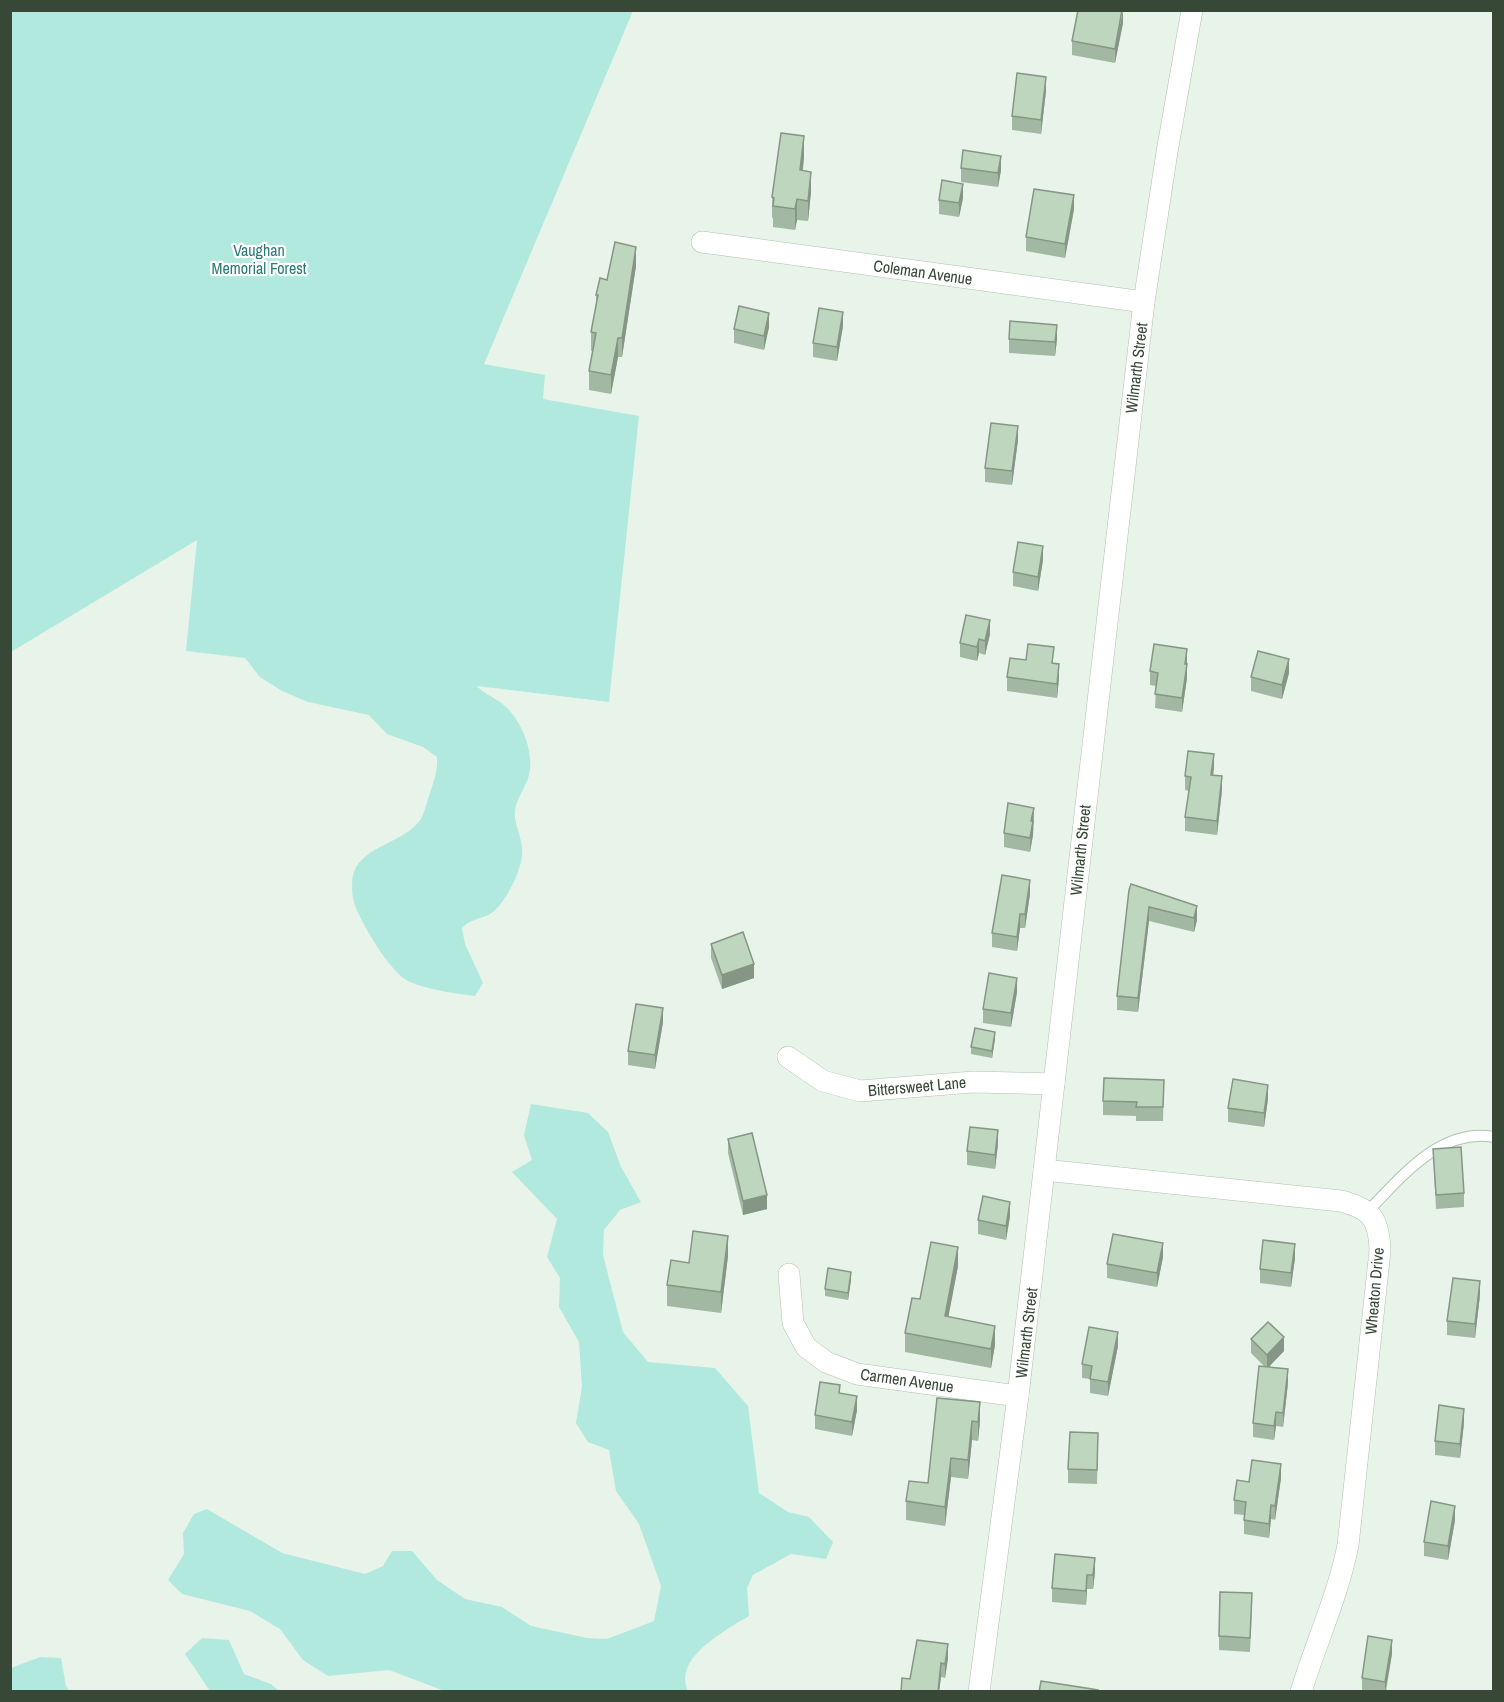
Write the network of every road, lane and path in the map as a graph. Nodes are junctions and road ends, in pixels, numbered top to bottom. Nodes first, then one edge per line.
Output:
1 (1192, 10) edge
2 (702, 242) dead end
3 (1144, 302) junction
4 (788, 1057) dead end
5 (1054, 1084) junction
6 (1494, 1137) edge
7 (1044, 1170) junction
8 (1367, 1212) junction
9 (789, 1274) dead end
10 (1018, 1396) junction
11 (979, 1692) edge
12 (1301, 1692) edge

1 - 3 street, Wilmarth Street
2 - 3 street, Coleman Avenue
3 - 5 street, Wilmarth Street
4 - 5 street, Bittersweet Lane
5 - 7 street, Wilmarth Street
6 - 8 lane
7 - 8 street
7 - 10 street, Wilmarth Street
8 - 12 street, Wheaton Drive
9 - 10 street, Carmen Avenue
10 - 11 street, Wilmarth Street

